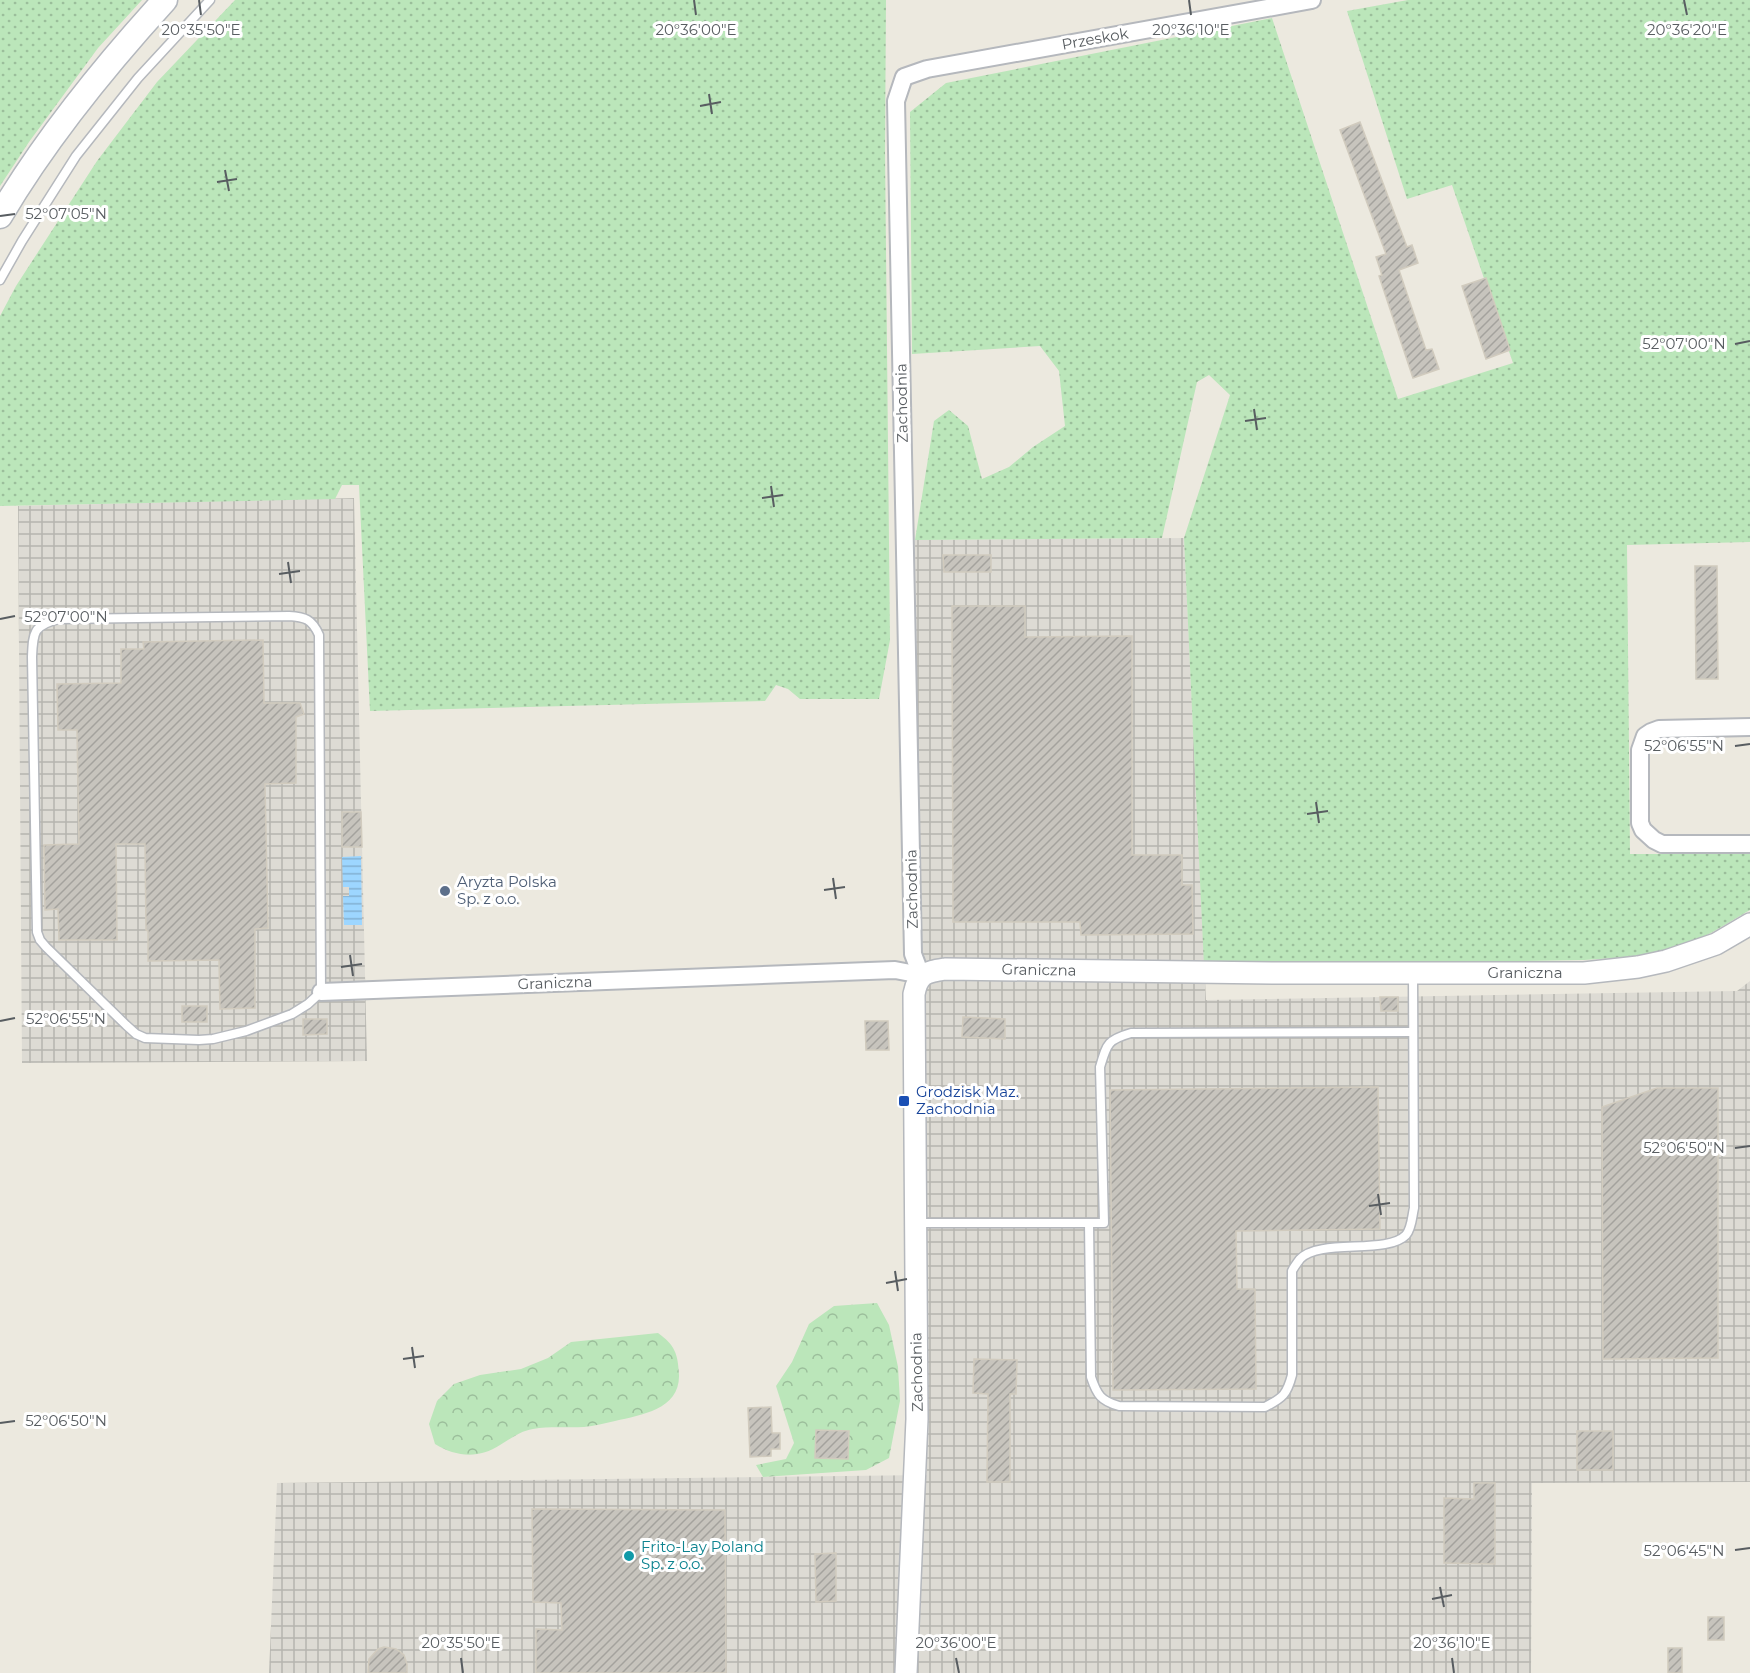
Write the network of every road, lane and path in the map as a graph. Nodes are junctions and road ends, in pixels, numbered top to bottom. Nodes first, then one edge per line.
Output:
1 (165, 0) edge
2 (210, 0) edge
3 (1312, 0) edge
4 (896, 101) joint
5 (0, 216) edge
6 (0, 280) edge
7 (1750, 727) edge
8 (1750, 844) edge
9 (1750, 924) edge
10 (1413, 972) junction
11 (921, 975) junction
12 (321, 992) junction
13 (1413, 1032) junction
14 (915, 1223) junction
15 (1089, 1223) junction
16 (906, 1673) edge

1 - 5 main road
2 - 6 lane
3 - 4 street, Przeskok
4 - 11 street, Zachodnia
7 - 8 street
9 - 10 street, Graniczna
10 - 11 street, Graniczna
10 - 13 lane
11 - 12 street, Graniczna
11 - 14 street, Zachodnia
12 - 12 lane
13 - 15 lane
13 - 15 lane
14 - 15 lane
14 - 16 street, Zachodnia

